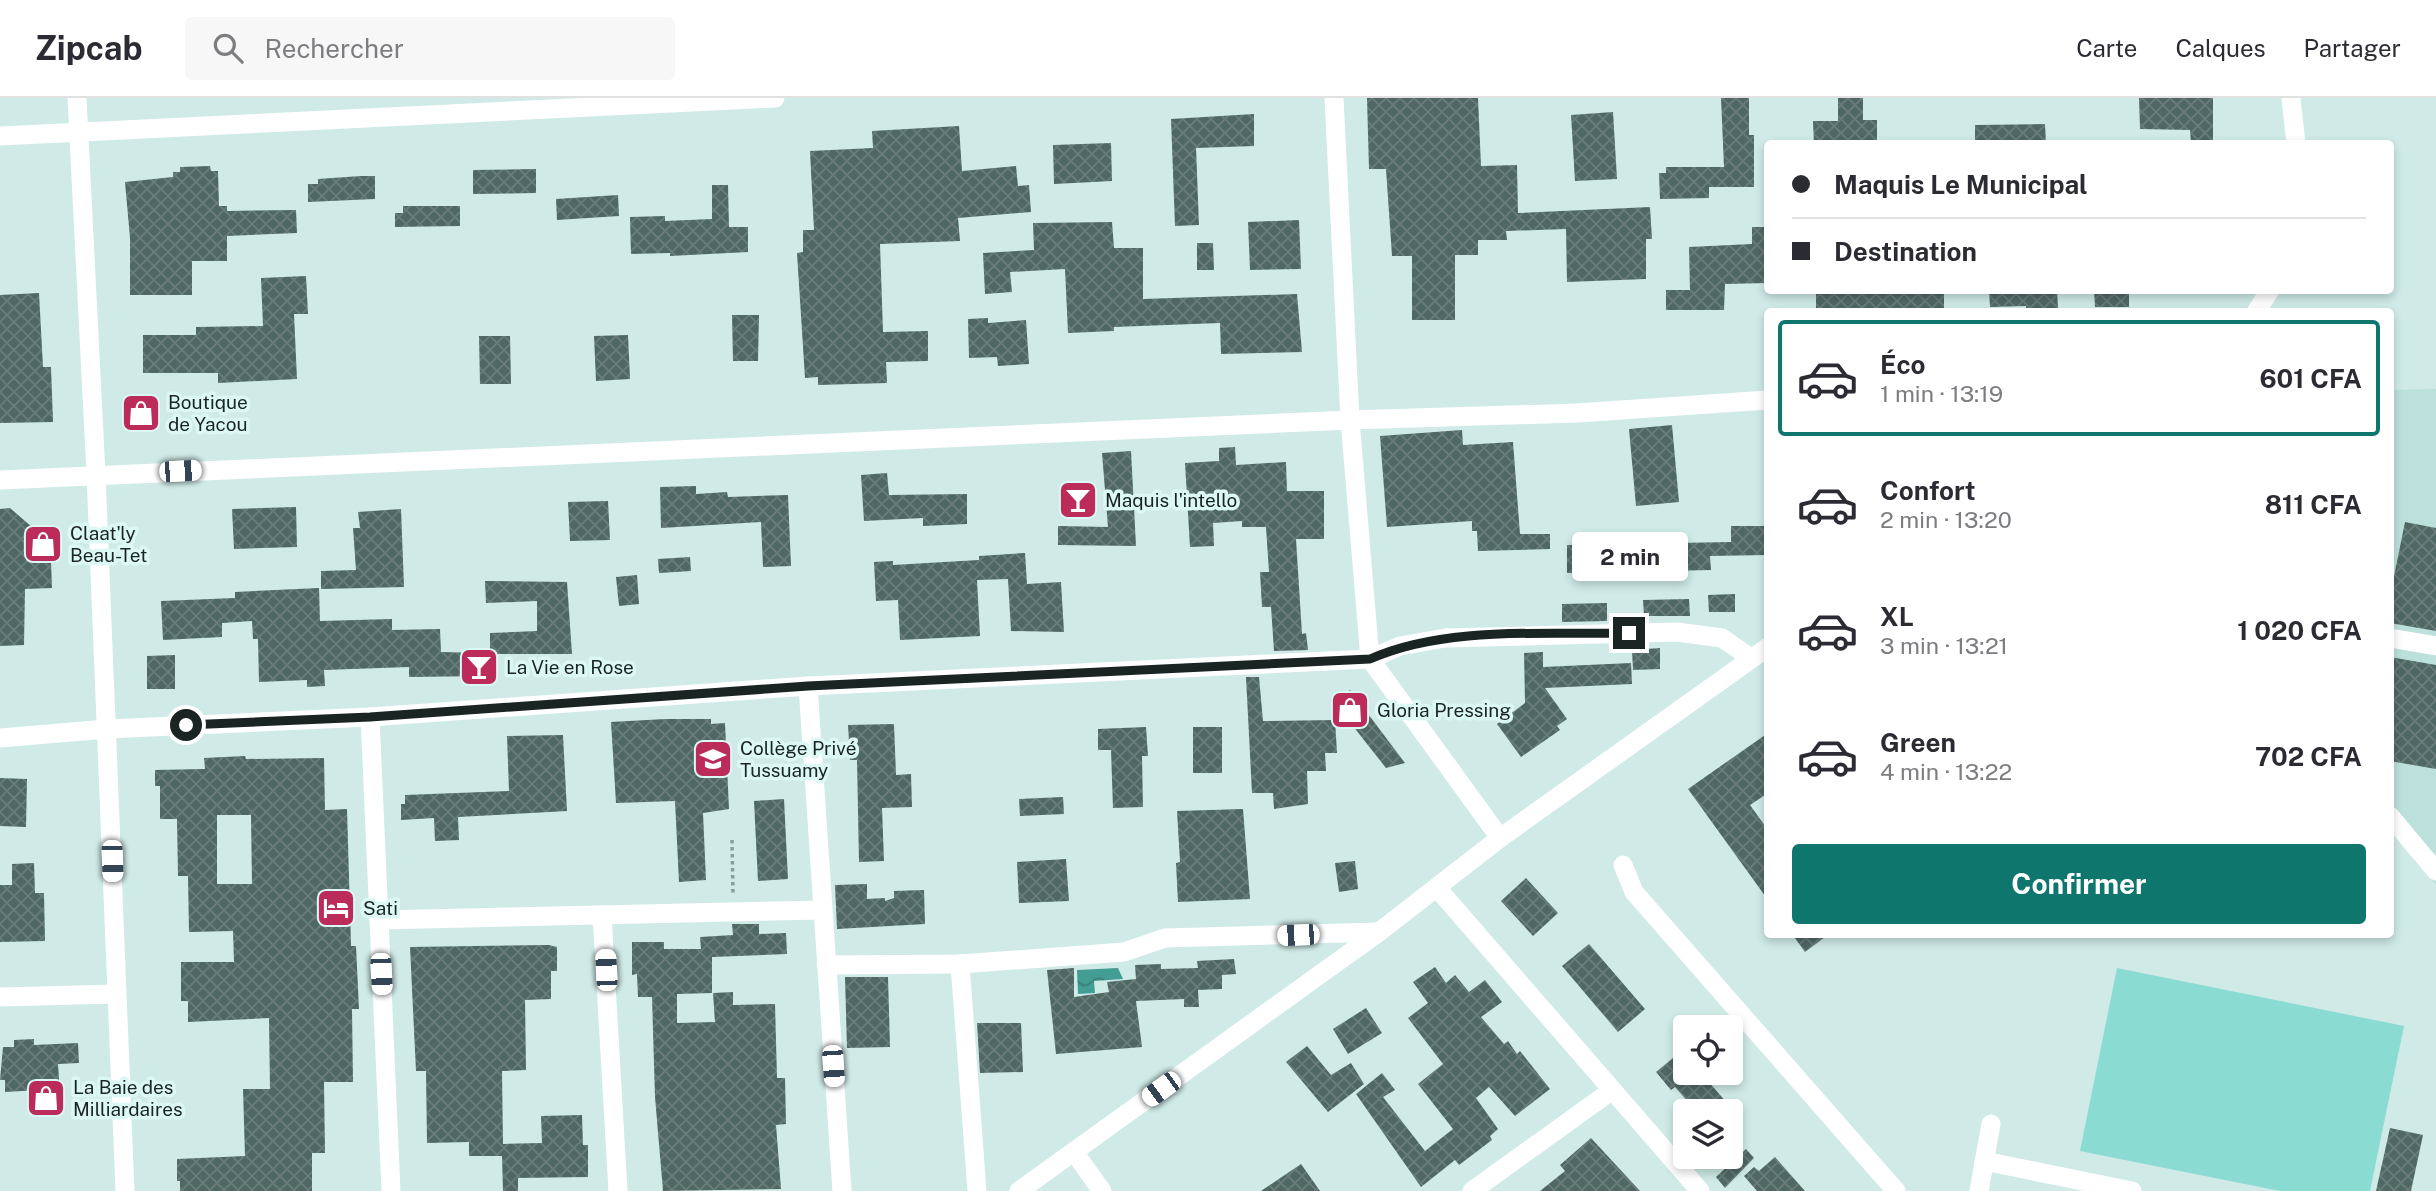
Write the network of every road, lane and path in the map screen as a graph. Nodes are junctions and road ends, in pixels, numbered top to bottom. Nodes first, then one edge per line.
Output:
1 (77, 98) edge
2 (775, 98) edge
3 (1334, 98) edge
4 (2291, 98) edge
5 (78, 132) junction
6 (0, 136) edge
7 (2295, 140) edge
8 (1764, 400) edge
9 (1350, 420) junction
10 (96, 474) junction
11 (0, 480) edge
12 (2394, 639) edge
13 (2436, 646) edge
14 (1764, 650) edge
15 (1751, 658) junction
16 (1370, 659) junction
17 (808, 686) junction
18 (370, 717) junction
19 (107, 729) junction
20 (0, 738) edge
21 (2394, 821) edge
22 (1500, 838) junction
23 (732, 840) dead end
24 (1623, 865) dead end
25 (2436, 871) edge
26 (1438, 888) junction
27 (821, 910) junction
28 (732, 911) junction
29 (603, 915) junction
30 (379, 920) junction
31 (1378, 932) junction
32 (960, 964) junction
33 (825, 965) junction
34 (116, 993) junction
35 (0, 997) edge
36 (1611, 1091) junction
37 (1991, 1124) dead end
38 (1074, 1152) junction
39 (1984, 1161) junction
40 (125, 1191) edge
41 (391, 1191) edge
42 (618, 1191) edge
43 (842, 1191) edge
44 (977, 1191) edge
45 (1020, 1191) edge
46 (1102, 1191) edge
47 (1472, 1191) edge
48 (1700, 1191) edge
49 (1896, 1191) edge
50 (1979, 1191) edge
51 (2132, 1191) edge

1 - 5 street
2 - 5 street
3 - 9 street
4 - 7 street
5 - 6 street
5 - 10 street
8 - 9 street
9 - 10 street
9 - 16 street
10 - 11 street
10 - 19 street
12 - 13 street
14 - 15 street
15 - 16 street
15 - 22 street
16 - 17 street
16 - 22 street
17 - 18 street
17 - 27 street
18 - 19 street
18 - 30 street
19 - 20 street
19 - 34 street
21 - 25 street
22 - 26 street
23 - 28 path
24 - 49 street
26 - 31 street
26 - 36 street
27 - 28 street
27 - 33 street
28 - 29 street
29 - 30 street
29 - 42 street
30 - 41 street
31 - 32 street
31 - 38 street
32 - 33 street
32 - 44 street
33 - 43 street
34 - 35 street
34 - 40 street
36 - 47 street
36 - 48 street
37 - 39 street
38 - 45 street
38 - 46 street
39 - 50 street
39 - 51 street

